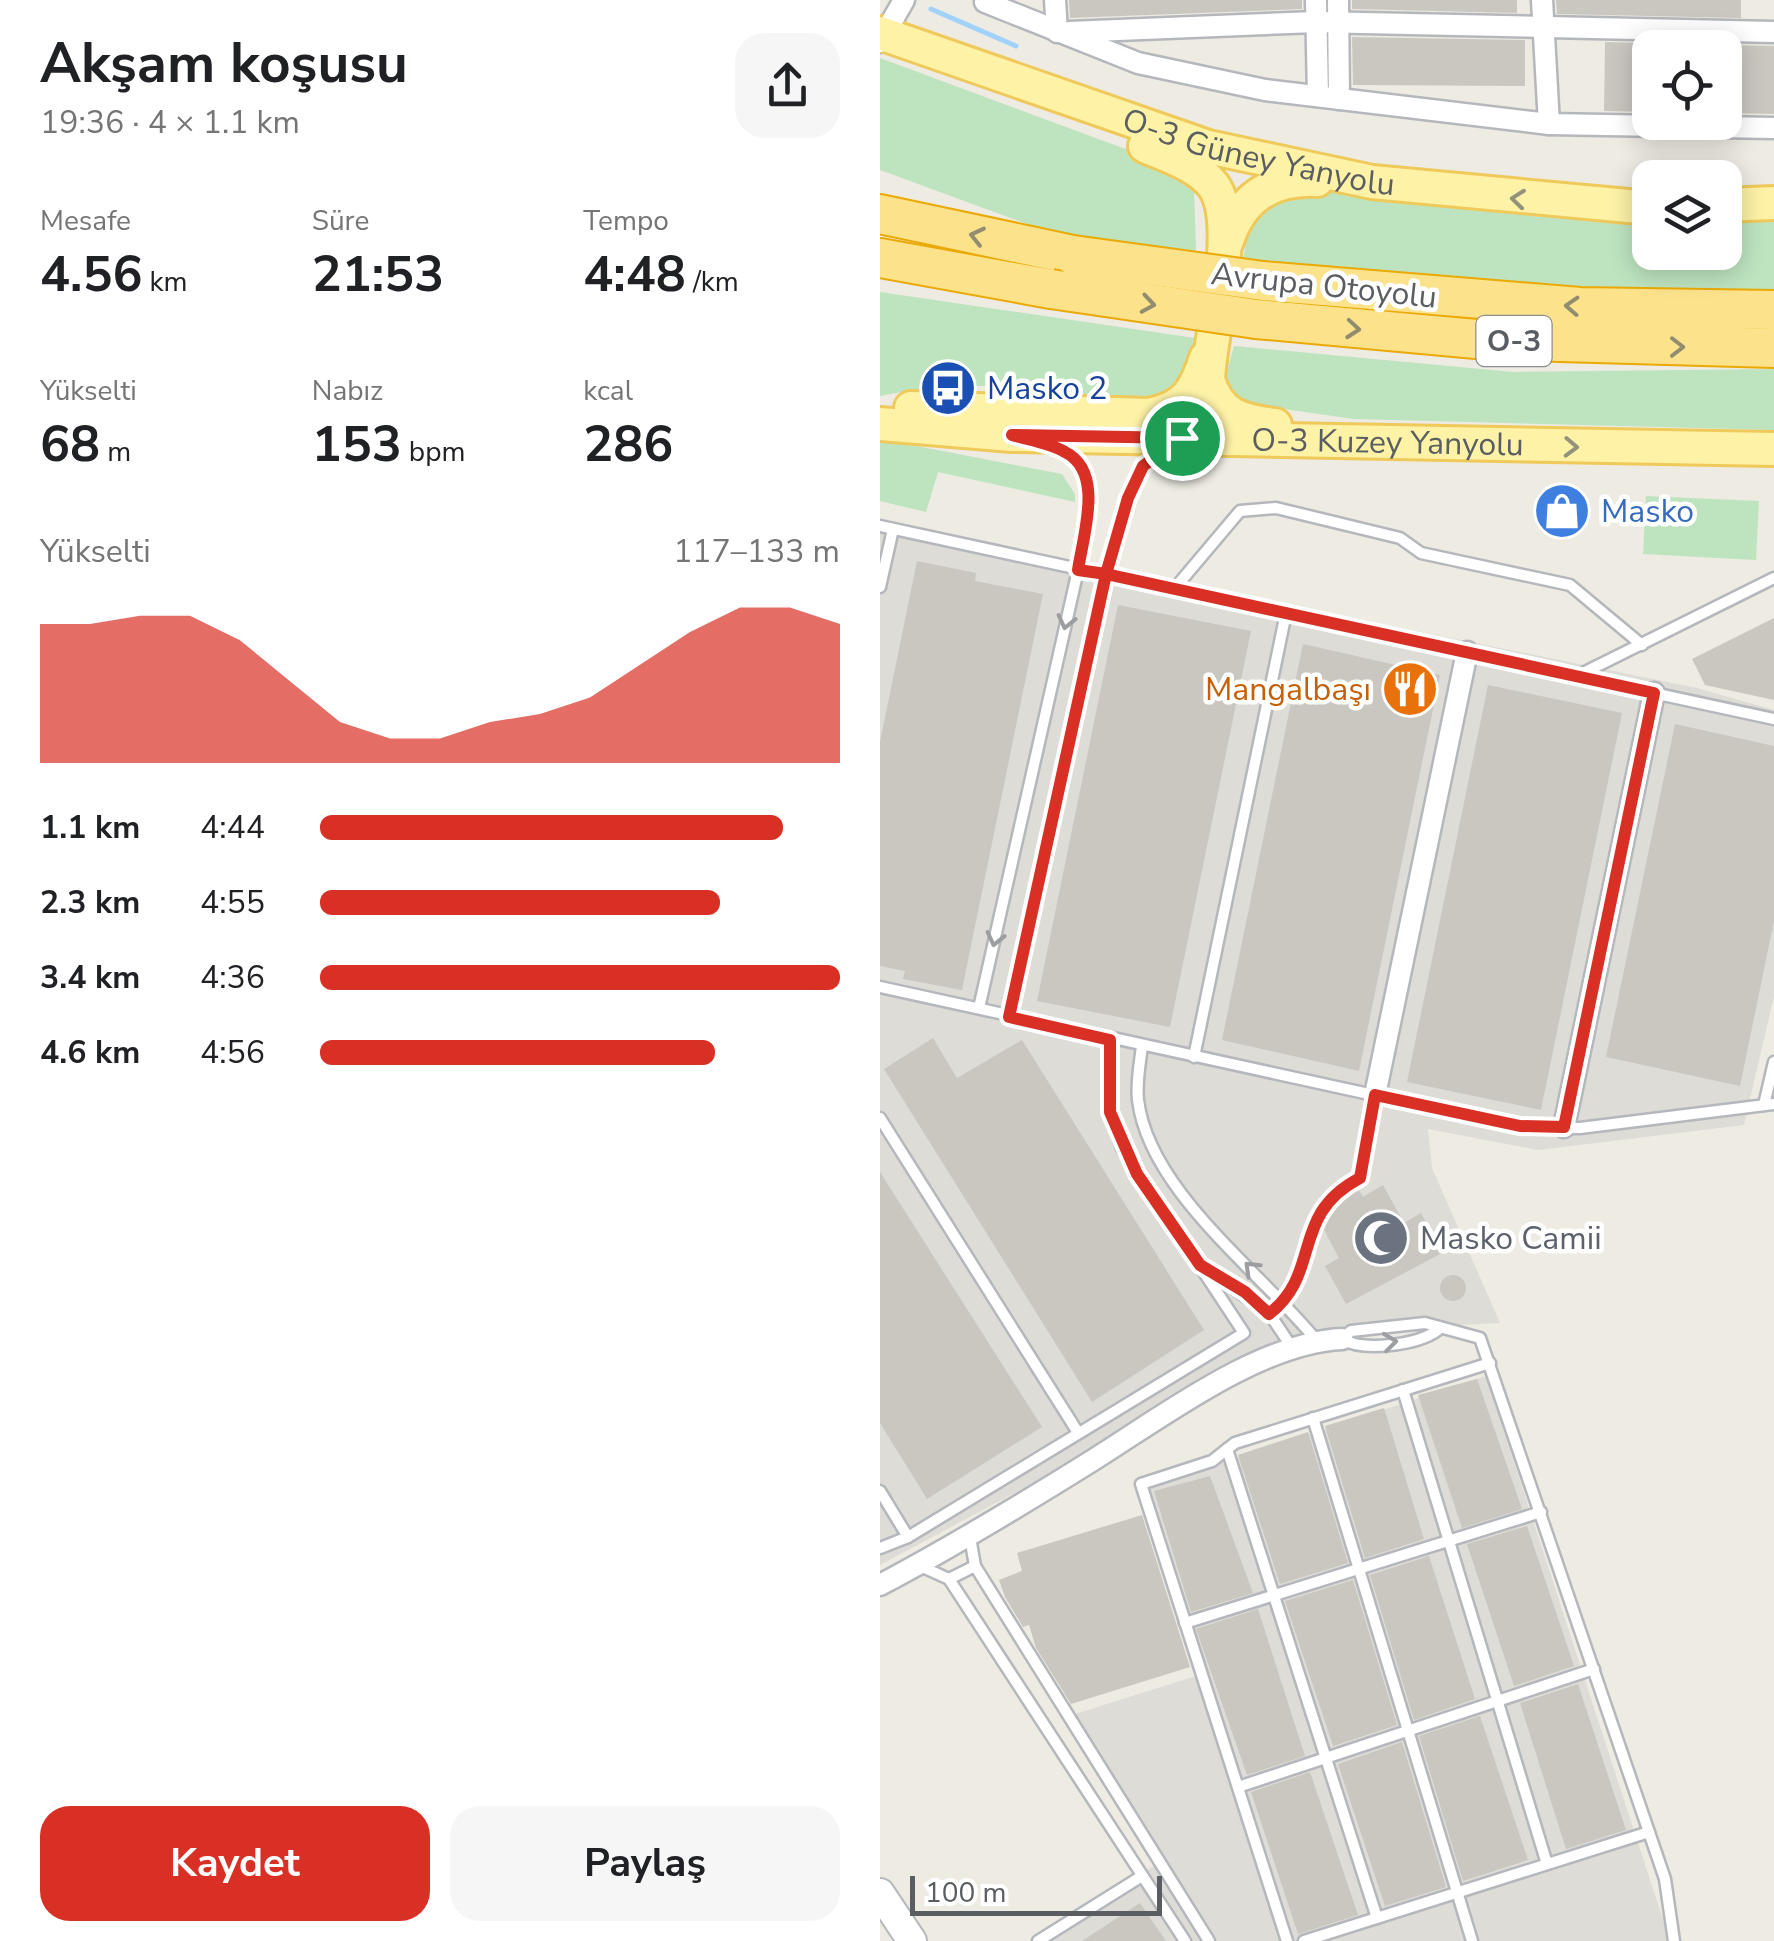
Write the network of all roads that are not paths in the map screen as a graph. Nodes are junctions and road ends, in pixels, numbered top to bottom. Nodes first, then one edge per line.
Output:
1 (904, 0) edge
2 (1008, 0) edge
3 (1056, 0) edge
4 (1316, 0) edge
5 (1338, 0) edge
6 (1542, 0) edge
7 (982, 1) edge
8 (1316, 22) junction
9 (1338, 23) junction
10 (1542, 30) junction
11 (1057, 32) junction
12 (1774, 32) edge
13 (881, 42) edge
14 (1328, 97) junction
15 (1549, 124) junction
16 (1774, 128) edge
17 (1372, 182) junction
18 (1632, 206) edge
19 (880, 214) edge
20 (1224, 249) junction
21 (892, 265) edge
22 (1774, 310) edge
23 (1774, 348) edge
24 (1209, 349) junction
25 (880, 407) edge
26 (880, 424) edge
27 (1012, 435) junction
28 (1182, 438) junction
29 (1368, 440) junction
30 (1774, 449) edge
31 (886, 527) edge
32 (1078, 570) junction
33 (1106, 574) junction
34 (1774, 578) edge
35 (880, 588) edge
36 (1175, 588) junction
37 (1286, 613) junction
38 (1642, 645) junction
39 (1467, 652) junction
40 (1576, 676) junction
41 (1654, 693) junction
42 (1774, 719) edge
43 (880, 987) edge
44 (979, 1008) junction
45 (1009, 1017) junction
46 (1110, 1040) junction
47 (1142, 1046) junction
48 (1194, 1056) junction
49 (1774, 1062) edge
50 (1375, 1095) junction
51 (1769, 1105) edge
52 (880, 1118) edge
53 (1564, 1127) junction
54 (1200, 1265) junction
55 (1285, 1301) junction
56 (1269, 1314) junction
57 (1342, 1339) joint
58 (1316, 1340) junction
59 (1294, 1349) junction
60 (1490, 1363) junction
61 (1403, 1390) junction
62 (1313, 1418) junction
63 (1078, 1431) junction
64 (1227, 1449) junction
65 (880, 1491) edge
66 (1540, 1512) junction
67 (970, 1536) junction
68 (908, 1537) junction
69 (1449, 1540) junction
70 (880, 1548) edge
71 (918, 1565) junction
72 (975, 1566) junction
73 (1359, 1569) junction
74 (950, 1580) junction
75 (880, 1585) edge
76 (1274, 1596) junction
77 (1186, 1624) junction
78 (1594, 1669) junction
79 (1498, 1701) junction
80 (1408, 1731) junction
81 (1326, 1758) junction
82 (1238, 1788) junction
83 (1649, 1832) junction
84 (1547, 1864) junction
85 (1142, 1876) junction
86 (1457, 1892) junction
87 (880, 1893) edge
88 (1376, 1918) junction
89 (912, 1941) edge
90 (1038, 1941) edge
91 (1185, 1941) edge
92 (1209, 1941) edge
93 (1287, 1941) edge
94 (1304, 1941) edge
95 (1472, 1941) edge
96 (1674, 1941) edge

1 - 13 street
2 - 7 street
3 - 11 street
4 - 8 street
5 - 9 street
6 - 10 street
7 - 11 street
8 - 9 street
8 - 11 street
8 - 14 street
9 - 10 street
9 - 14 street
10 - 12 street
10 - 15 street
11 - 14 street
13 - 17 main road, O-3 Güney Yanyolu
13 - 20 main road, O-3 Güney Yanyolu
14 - 15 street
15 - 16 street
18 -> 17 main road, O-3 Güney Yanyolu
17 - 20 main road
22 -> 19 highway, Avrupa Otoyolu / O-3, bridge
20 - 24 main road, O-3 Güney Yanyolu
21 -> 23 highway, Avrupa Otoyolu / O-3, bridge
24 - 25 main road
24 - 29 main road
26 - 27 main road, O-3 Kuzey Yanyolu
27 - 28 main road, O-3 Kuzey Yanyolu
27 - 32 lane
28 - 29 main road, O-3 Kuzey Yanyolu
28 - 33 lane
29 -> 30 main road, O-3 Kuzey Yanyolu
31 - 32 lane
31 - 35 lane
32 - 33 lane
32 -> 44 lane
33 - 36 lane
33 - 45 lane
34 - 38 lane
36 - 37 lane
36 - 38 lane
37 - 39 lane
37 - 48 lane
38 - 40 lane
39 - 40 lane
39 - 50 street
40 - 41 lane
41 - 42 lane
41 - 53 street
43 - 44 lane
44 - 45 lane
45 - 46 lane
46 - 47 lane
46 - 54 lane
47 - 48 lane
55 -> 47 lane
48 - 50 lane
49 - 51 lane
50 - 53 lane
50 - 55 lane
51 - 53 lane
52 - 63 lane
54 - 56 lane
54 - 63 lane
55 - 56 lane
55 - 58 lane
56 - 59 lane
57 - 58 street
57 - 60 lane
58 - 59 street
59 - 67 street
60 - 61 lane
60 - 66 lane
61 - 62 lane
61 - 69 lane
62 - 64 lane
62 - 73 lane
63 - 68 lane
64 - 76 lane
64 - 77 lane
65 - 68 lane
66 - 69 lane
66 - 78 lane
67 - 71 street
67 - 72 lane
68 - 70 lane
69 - 73 lane
69 - 79 lane
71 - 74 lane
71 - 75 street
72 - 74 lane
72 - 92 lane
73 - 76 lane
73 - 80 lane
74 - 85 lane
76 - 77 lane
76 - 81 lane
77 - 82 lane
78 - 79 lane
78 - 83 lane
79 - 80 lane
79 - 84 lane
80 - 81 lane
80 - 86 lane
81 - 82 lane
81 - 88 lane
82 - 93 lane
83 - 84 lane
83 - 96 lane
84 - 86 lane
85 - 90 lane
85 - 91 lane
86 - 88 lane
86 - 95 lane
87 - 89 main road
88 - 94 lane

